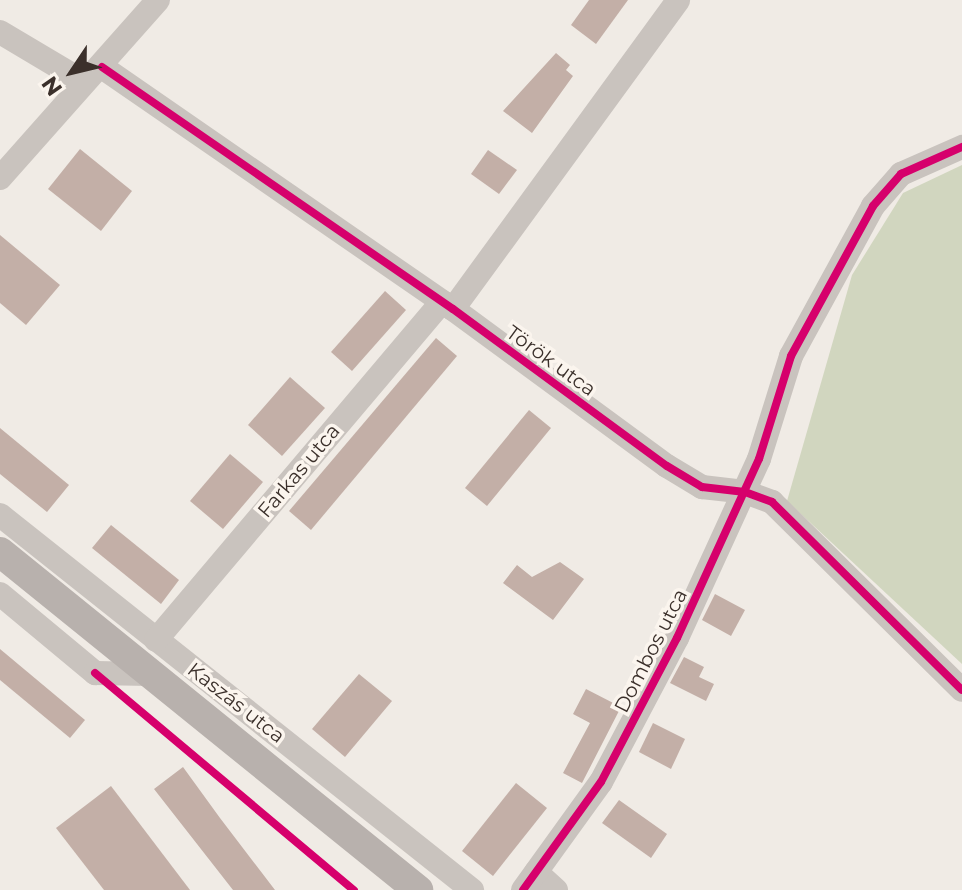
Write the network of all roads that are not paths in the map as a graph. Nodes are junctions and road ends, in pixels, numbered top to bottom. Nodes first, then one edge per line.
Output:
1 (158, 0) edge
2 (678, 0) edge
3 (0, 32) edge
4 (93, 74) junction
5 (962, 147) edge
6 (0, 178) edge
7 (447, 305) junction
8 (745, 492) junction
9 (0, 515) edge
10 (0, 552) edge
11 (0, 594) edge
12 (156, 640) junction
13 (150, 674) junction
14 (962, 690) edge
15 (530, 881) edge
16 (418, 890) edge
17 (472, 890) edge
18 (556, 890) edge

1 - 4 street
2 - 7 street, Farkas utca
3 - 4 street, Török utca
4 - 6 street
4 - 7 street, Török utca
5 - 8 street, Dombos utca
7 - 8 street, Török utca
7 - 12 street, Farkas utca
8 - 14 street, Török utca
8 - 15 street, Dombos utca
9 - 12 street, Kaszás utca
10 - 13 main road
11 - 13 street
12 - 17 street, Kaszás utca
13 - 16 main road
15 - 18 street

